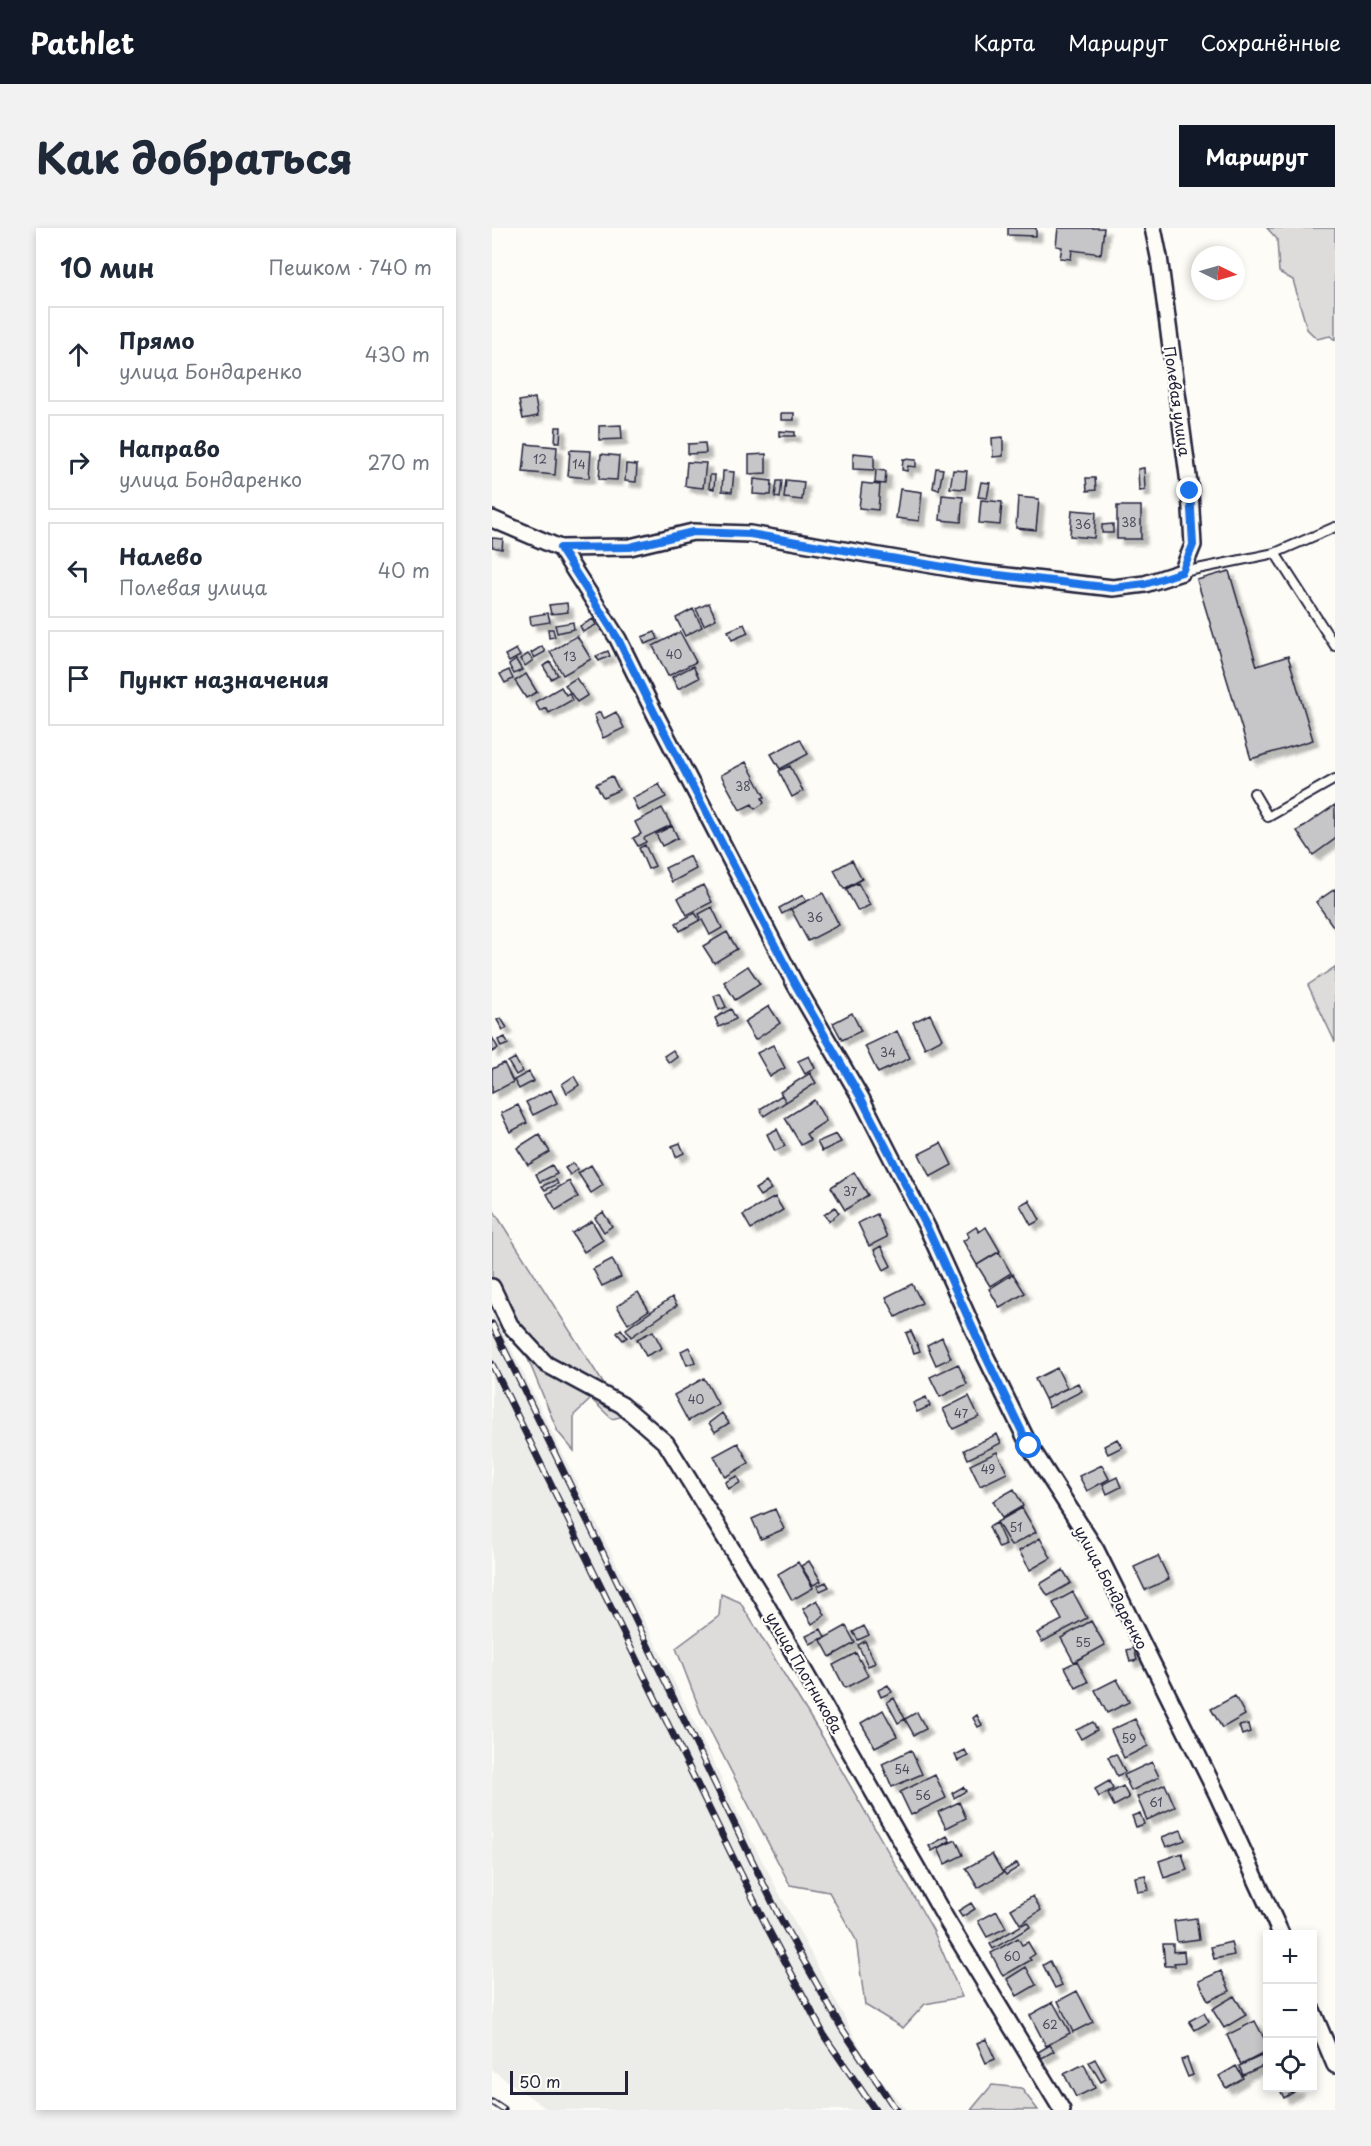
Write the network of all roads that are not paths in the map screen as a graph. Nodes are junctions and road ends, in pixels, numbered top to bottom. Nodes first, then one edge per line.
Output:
1 (1153, 228) edge
2 (492, 519) edge
3 (1335, 527) edge
4 (560, 548) junction
5 (1275, 553) junction
6 (1182, 572) junction
7 (1335, 646) edge
8 (1335, 779) edge
9 (1254, 793) dead end
10 (492, 1287) edge
11 (1279, 1930) edge
12 (1317, 2022) edge
13 (1335, 2065) edge
14 (1062, 2110) edge

1 - 6 street, Полевая улица
2 - 4 street
3 - 5 lane
4 - 6 street
4 - 11 street, улица Бондаренко
5 - 6 lane
5 - 7 lane
8 - 9 lane
10 - 14 street, улица Плотникова
12 - 13 street

